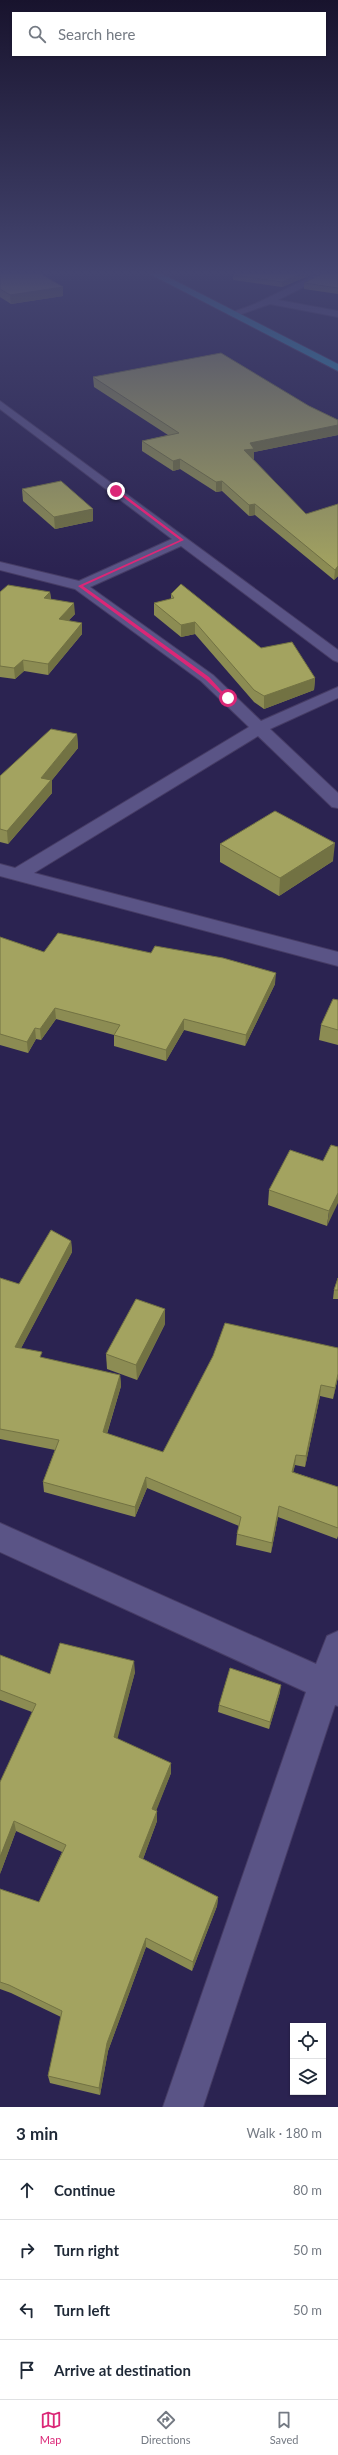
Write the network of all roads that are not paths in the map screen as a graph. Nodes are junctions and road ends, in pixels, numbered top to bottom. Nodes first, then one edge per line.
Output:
1 (0, 404) edge
2 (182, 540) junction
3 (0, 566) edge
4 (80, 586) junction
5 (338, 657) edge
6 (338, 692) edge
7 (259, 728) junction
8 (338, 803) edge
9 (9, 872) edge
10 (338, 959) edge
11 (0, 1537) edge
12 (338, 1647) edge
13 (332, 1688) edge
14 (183, 2107) edge

1 - 2 street
2 - 4 street
2 - 5 street
3 - 4 street
4 - 7 street
6 - 7 street
7 - 8 street
7 - 9 street
9 - 10 street
11 - 13 street
12 - 13 street
13 - 14 street

